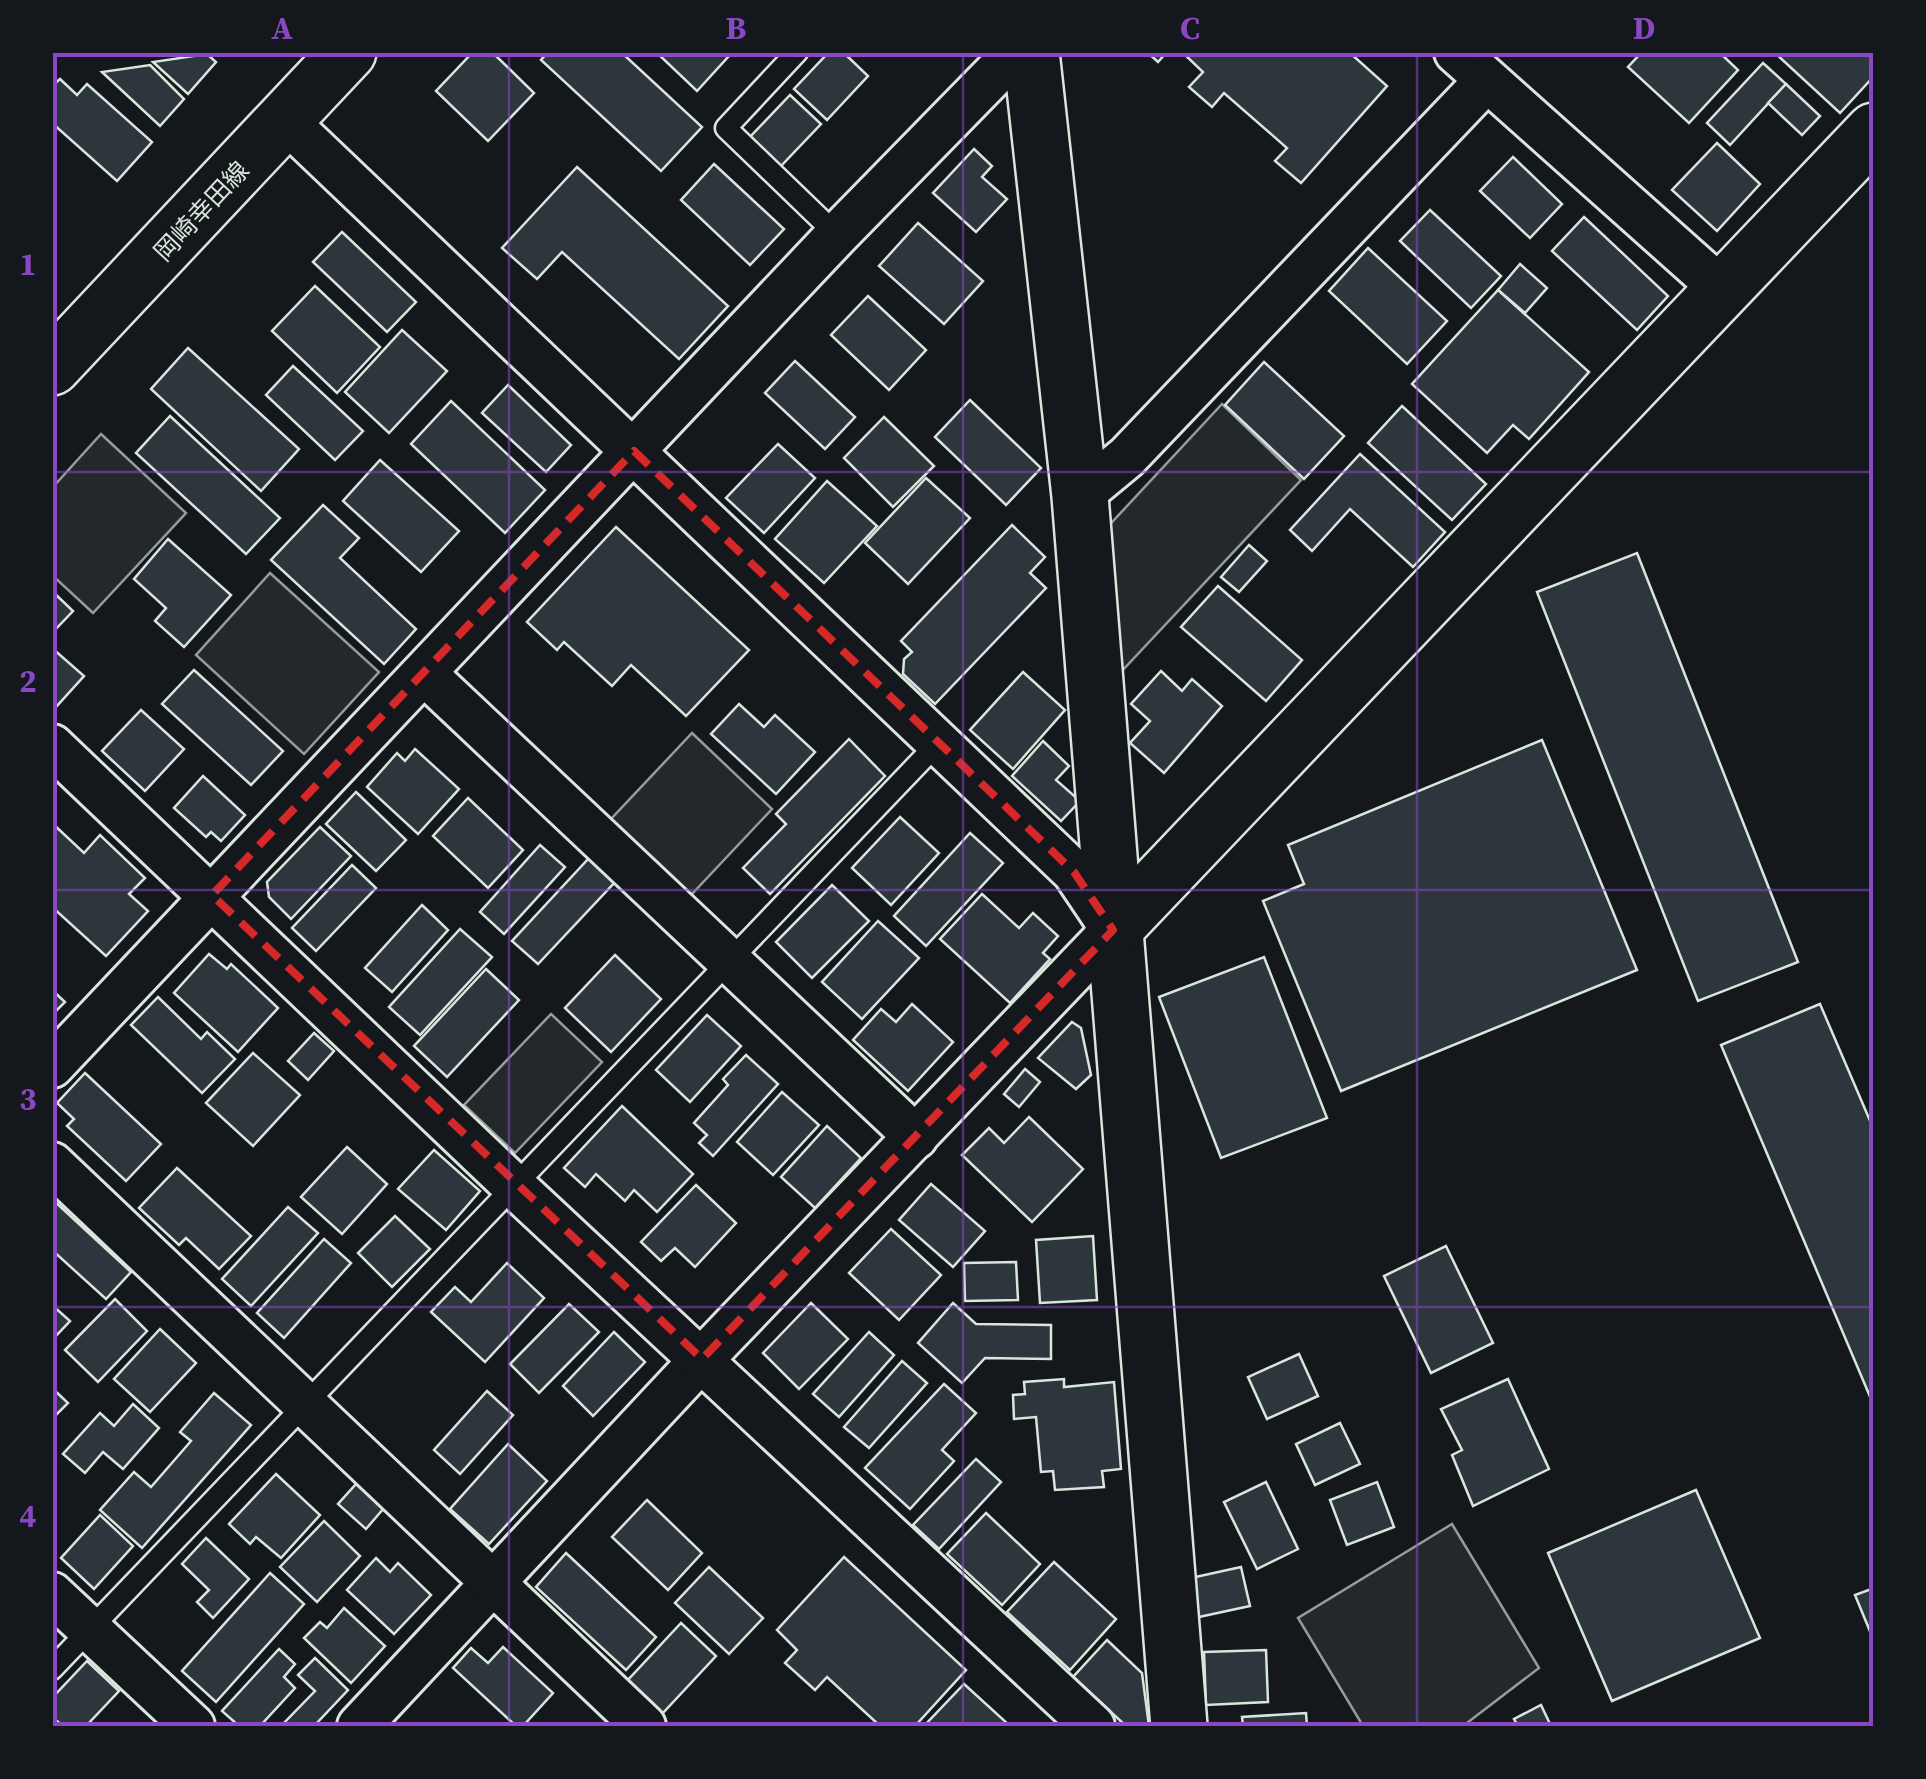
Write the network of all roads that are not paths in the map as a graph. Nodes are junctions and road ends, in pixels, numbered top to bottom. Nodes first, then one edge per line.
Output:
1 (348, 52) edge
2 (797, 52) edge
3 (1016, 52) edge
4 (1031, 52) edge
5 (1471, 67) edge
6 (286, 120) junction
7 (1874, 131) edge
8 (838, 235) junction
9 (1723, 290) junction
10 (52, 368) edge
11 (634, 451) junction
12 (1080, 496) junction
13 (426, 675) junction
14 (938, 744) junction
15 (52, 746) edge
16 (212, 895) junction
17 (1113, 930) junction
18 (730, 963) junction
19 (52, 1066) edge
20 (916, 1137) junction
21 (52, 1164) edge
22 (516, 1188) junction
23 (702, 1359) junction
24 (307, 1404) junction
25 (494, 1584) junction
26 (52, 1594) edge
27 (90, 1630) junction
28 (52, 1668) edge
29 (192, 1726) edge
30 (359, 1726) edge
31 (644, 1726) edge
32 (1093, 1726) edge
33 (1178, 1726) edge

1 - 6 street, 岡崎幸田線
2 - 8 lane
3 - 8 street
4 - 12 street
5 - 9 street
5 - 12 street
6 - 10 street, 岡崎幸田線
6 - 11 street
7 - 9 street
8 - 11 street
9 - 17 street
11 - 13 street
11 - 14 street
12 - 17 street
13 - 16 street
13 - 18 street
14 - 17 street
14 - 18 lane
15 - 16 street
16 - 19 street
16 - 22 street
17 - 20 street
17 - 33 street
18 - 20 street
18 - 22 lane
20 - 23 street
21 - 24 street
22 - 23 street
22 - 24 lane
23 - 25 street
23 - 32 street
24 - 25 street
24 - 27 lane
25 - 30 street
25 - 31 street
26 - 27 street
27 - 28 lane
27 - 29 street

